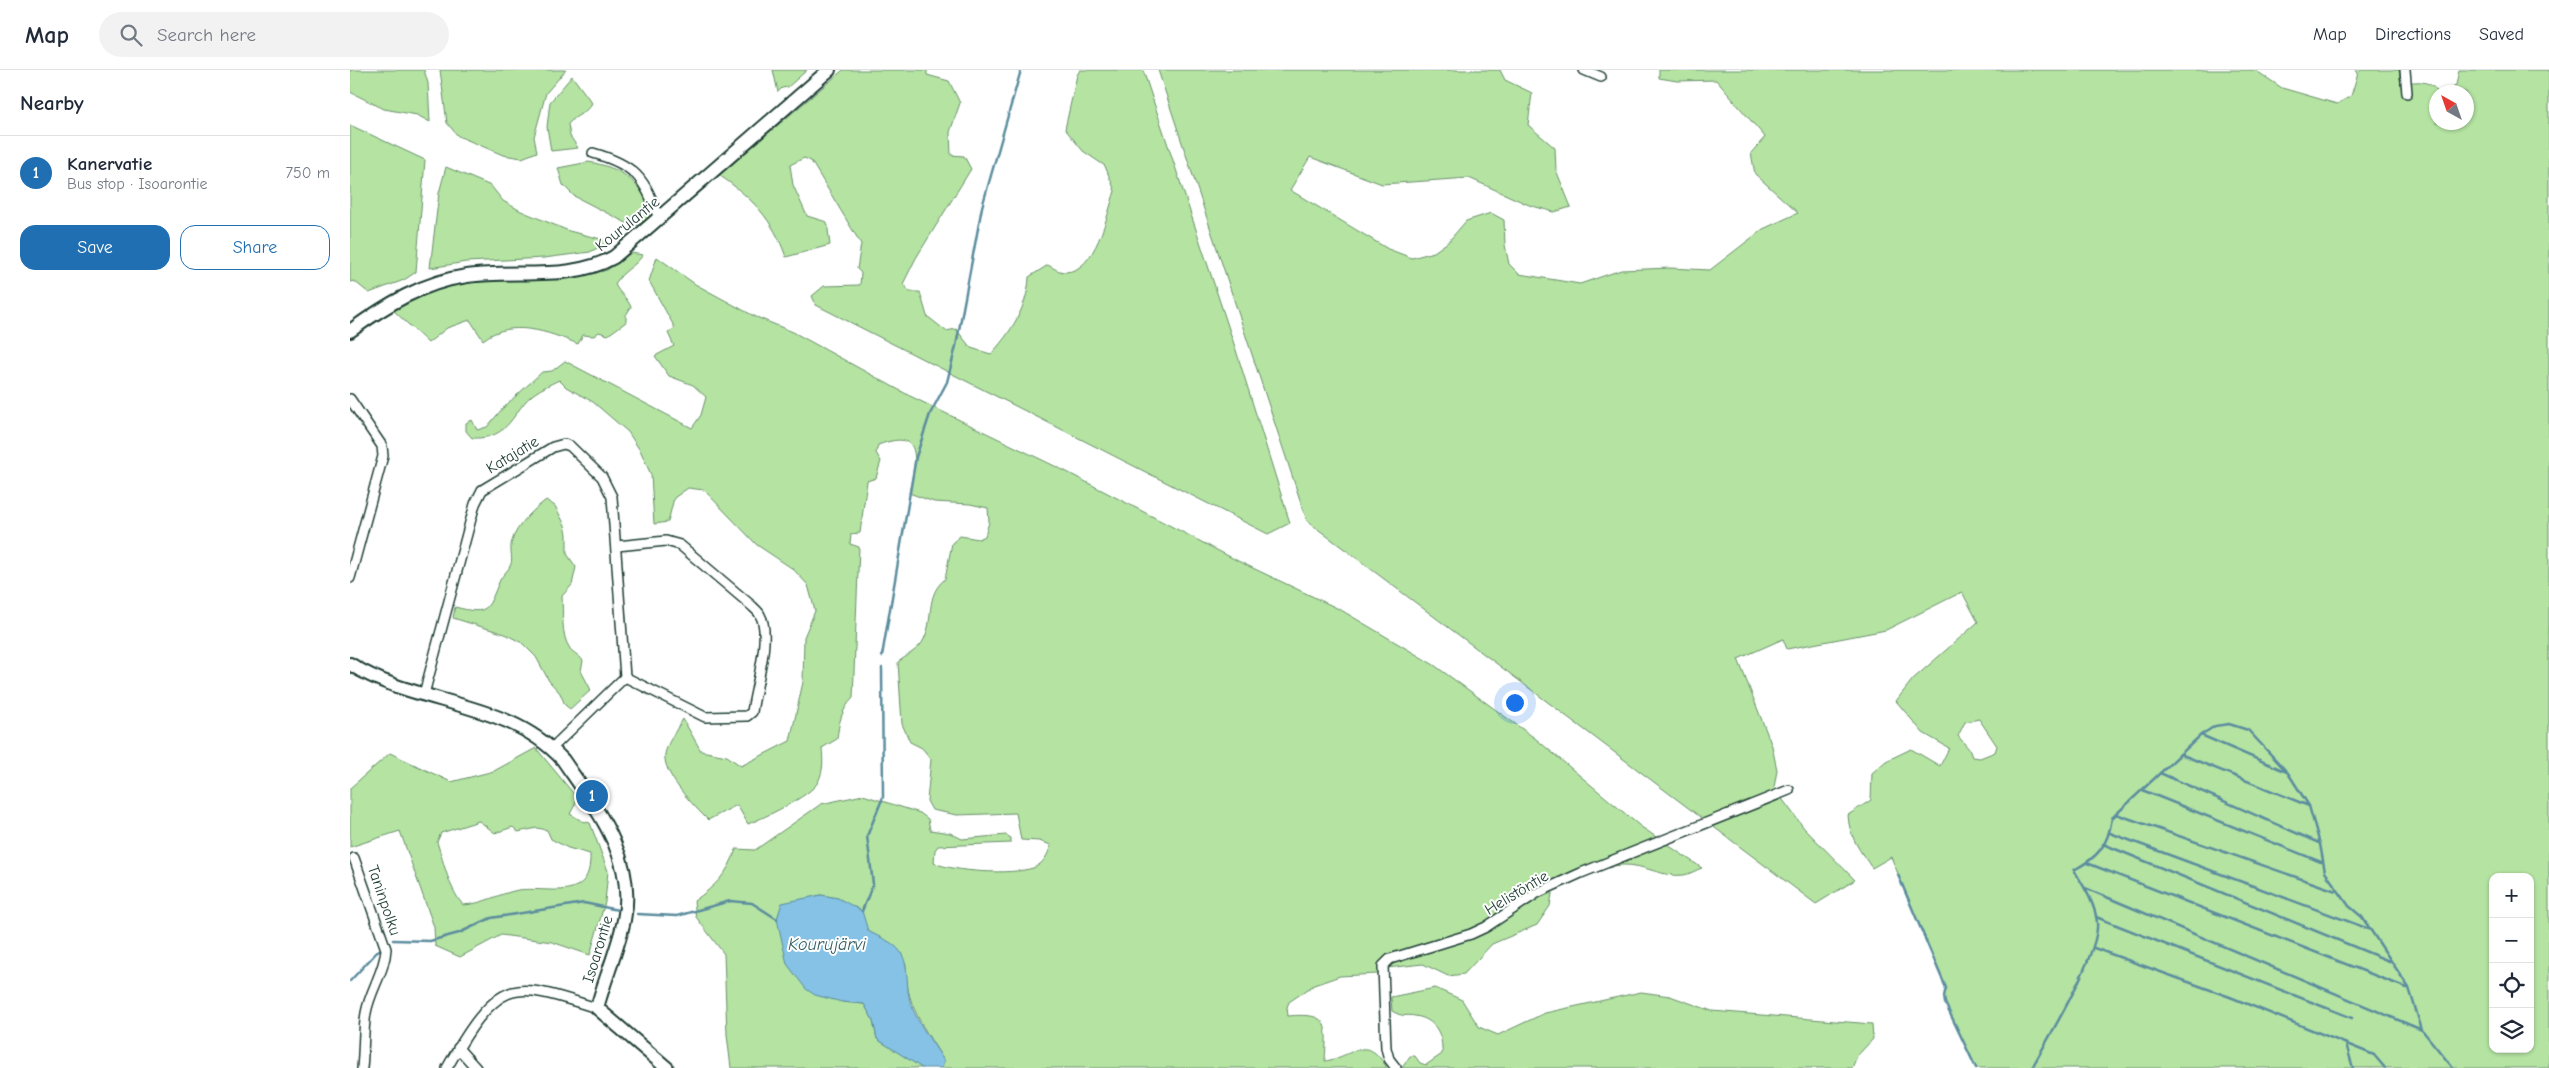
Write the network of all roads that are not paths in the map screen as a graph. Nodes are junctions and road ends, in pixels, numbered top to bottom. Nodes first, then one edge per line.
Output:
1 (829, 70) edge
2 (1584, 70) edge
3 (2405, 70) edge
4 (1602, 77) dead end
5 (2407, 93) dead end
6 (593, 153) dead end
7 (660, 219) junction
8 (350, 331) edge
9 (350, 399) edge
10 (617, 546) junction
11 (350, 578) edge
12 (350, 664) edge
13 (625, 677) junction
14 (424, 694) junction
15 (552, 748) junction
16 (1789, 790) dead end
17 (354, 858) dead end
18 (597, 1008) junction
19 (458, 1048) junction
20 (362, 1068) edge
21 (447, 1068) edge
22 (476, 1068) edge
23 (667, 1068) edge
24 (1396, 1068) edge

1 - 7 street, Kourulantie
2 - 4 street
3 - 5 street
6 - 7 street
7 - 8 street, Kourulantie
9 - 11 street
10 - 13 street, Katajatie
10 - 13 street
10 - 14 street, Katajatie
12 - 14 street, Isoarontie
13 - 15 street
14 - 15 street, Isoarontie
15 - 18 street, Isoarontie
16 - 24 street, Helistöntie
17 - 20 street, Taninpolku
18 - 19 street
18 - 23 street, Isoarontie
19 - 21 street
19 - 22 street

